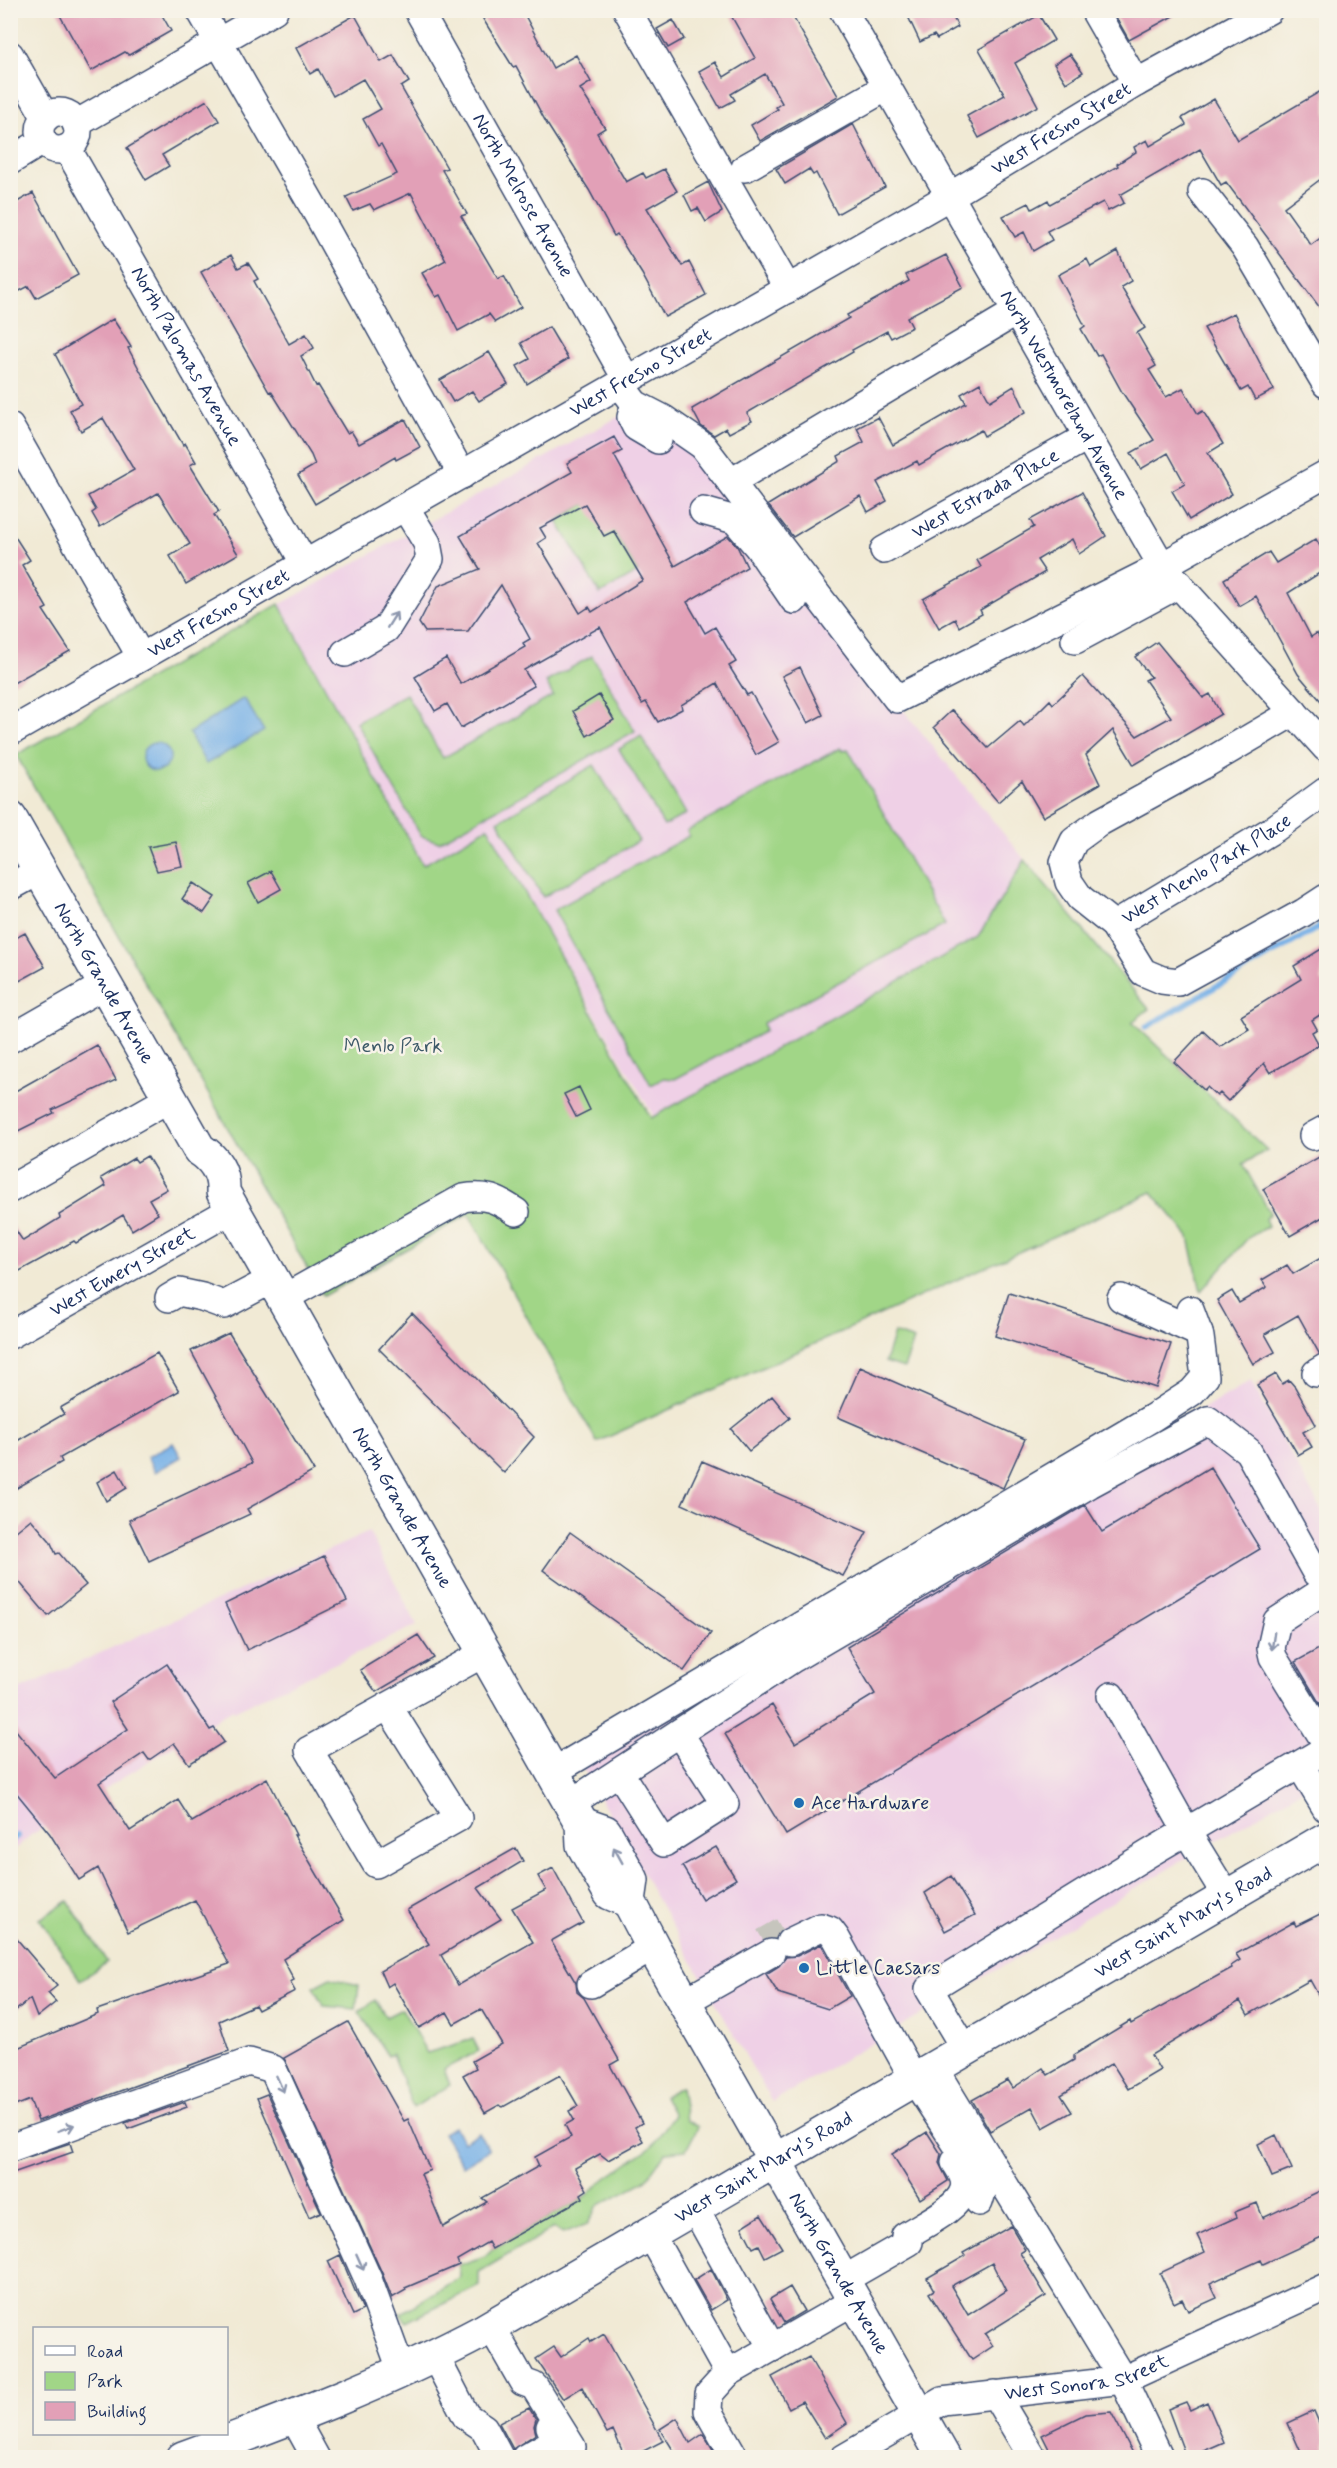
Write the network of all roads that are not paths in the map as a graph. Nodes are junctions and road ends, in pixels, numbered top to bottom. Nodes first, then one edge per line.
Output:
1 (200, 10) edge
2 (274, 10) edge
3 (418, 10) edge
4 (627, 10) edge
5 (843, 10) edge
6 (1094, 10) edge
7 (1269, 10) edge
8 (218, 42) junction
9 (10, 55) edge
10 (1136, 83) junction
11 (887, 87) junction
12 (52, 136) junction
13 (10, 161) edge
14 (745, 168) dead end
15 (1202, 192) dead end
16 (950, 196) junction
17 (788, 289) junction
18 (1016, 312) junction
19 (1326, 384) edge
20 (628, 389) junction
21 (10, 428) edge
22 (1087, 437) junction
23 (658, 440) dead end
24 (1326, 474) edge
25 (462, 475) junction
26 (731, 482) junction
27 (405, 507) junction
28 (703, 511) dead end
29 (884, 550) dead end
30 (305, 564) junction
31 (1171, 575) junction
32 (794, 600) dead end
33 (1075, 640) dead end
34 (345, 653) dead end
35 (141, 657) junction
36 (1294, 712) junction
37 (10, 732) edge
38 (1326, 748) edge
39 (1326, 791) edge
40 (10, 818) edge
41 (41, 870) junction
42 (10, 887) edge
43 (1326, 898) edge
44 (1114, 925) junction
45 (106, 984) junction
46 (10, 1039) edge
47 (170, 1098) junction
48 (10, 1189) edge
49 (228, 1200) junction
50 (516, 1212) dead end
51 (278, 1288) junction
52 (169, 1298) dead end
53 (1121, 1298) dead end
54 (10, 1335) edge
55 (1321, 1581) edge
56 (486, 1652) junction
57 (1111, 1696) dead end
58 (388, 1706) junction
59 (679, 1732) junction
60 (1326, 1743) edge
61 (1326, 1749) edge
62 (1300, 1765) junction
63 (553, 1772) junction
64 (619, 1772) junction
65 (1326, 1808) edge
66 (577, 1813) junction
67 (1187, 1832) junction
68 (1326, 1839) edge
69 (1227, 1897) junction
70 (652, 1947) junction
71 (591, 1984) dead end
72 (684, 2002) junction
73 (965, 2049) junction
74 (924, 2073) junction
75 (938, 2115) junction
76 (10, 2148) edge
77 (774, 2160) junction
78 (979, 2202) dead end
79 (694, 2207) junction
80 (650, 2233) junction
81 (1326, 2287) edge
82 (848, 2290) junction
83 (491, 2326) junction
84 (772, 2348) junction
85 (435, 2356) junction
86 (402, 2372) junction
87 (728, 2373) junction
88 (1123, 2380) junction
89 (536, 2389) junction
90 (995, 2394) junction
91 (920, 2415) junction
92 (294, 2418) junction
93 (196, 2455) edge
94 (316, 2457) edge
95 (500, 2457) edge
96 (525, 2457) edge
97 (554, 2457) edge
98 (735, 2457) edge
99 (844, 2457) edge
100 (944, 2457) edge
101 (1033, 2457) edge
102 (1160, 2457) edge

1 - 8 street
2 - 8 street
3 - 20 street, North Melrose Avenue
4 - 17 street
5 - 11 street, North Westmoreland Avenue
6 - 10 street
7 - 10 street, West Fresno Street
8 - 12 street
8 - 25 street
9 - 12 street, North Palomas Avenue
10 - 16 street, West Fresno Street
11 - 14 street
11 - 16 street, North Westmoreland Avenue
12 - 13 street
12 - 30 street, North Palomas Avenue
15 - 19 street
16 - 17 street, West Fresno Street
16 - 18 street, North Westmoreland Avenue
17 - 20 street, West Fresno Street
18 - 22 street, North Westmoreland Avenue
18 - 26 street
20 - 23 street
20 - 25 street, West Fresno Street
20 - 26 street
21 - 35 street
22 - 29 street, West Estrada Place
22 - 31 street, North Westmoreland Avenue
24 - 31 street
25 - 27 street, West Fresno Street
26 - 31 street
27 - 30 street, West Fresno Street
34 -> 27 street
28 - 32 street
30 - 35 street, West Fresno Street
31 - 33 street
31 - 36 street, North Westmoreland Avenue
35 - 37 street, West Fresno Street
36 - 38 street, North Westmoreland Avenue
36 - 44 street
39 - 44 street, West Menlo Park Place
40 - 41 main road, North Grande Avenue
41 - 42 street
41 - 45 main road, North Grande Avenue
43 - 44 street
45 - 46 street
45 - 47 main road, North Grande Avenue
47 - 48 street
47 - 49 main road, North Grande Avenue
49 - 51 main road, North Grande Avenue
49 - 54 street, West Emery Street
50 - 51 street
51 - 52 street
51 - 56 main road, North Grande Avenue
53 - 63 street
55 - 59 street
55 -> 60 street
56 - 58 street
56 - 63 main road, North Grande Avenue
57 - 67 street
58 - 58 street
59 - 64 street
59 - 64 street
61 - 62 street
62 - 65 street
62 - 67 street
63 - 66 main road, North Grande Avenue
64 - 66 street
66 - 70 main road, North Grande Avenue
67 - 69 street
67 - 73 street
68 - 69 main road, West Saint Mary's Road
69 - 73 main road, West Saint Mary's Road
70 - 71 street
70 - 72 main road, North Grande Avenue
72 - 74 street
72 - 77 main road, North Grande Avenue
73 - 74 main road, West Saint Mary's Road
74 - 75 street
74 - 77 main road, West Saint Mary's Road
74 - 88 street
75 - 78 street
75 - 82 street
76 -> 86 street
77 - 79 main road, West Saint Mary's Road
77 - 82 main road, North Grande Avenue
79 - 80 main road, West Saint Mary's Road
79 - 84 street
80 - 83 main road, West Saint Mary's Road
80 - 87 street
81 - 88 street, West Sonora Street
82 - 84 street
82 - 91 main road, North Grande Avenue
83 - 85 main road, West Saint Mary's Road
83 - 89 street
84 - 87 street
85 - 86 main road, West Saint Mary's Road
85 - 95 street
86 - 92 main road, West Saint Mary's Road
87 - 98 street
88 - 90 street, West Sonora Street
88 - 102 street
89 - 96 street
89 - 97 street
90 - 91 street, West Sonora Street
90 - 101 street
91 - 99 street, West Sonora Street
91 - 100 main road, North Grande Avenue
92 - 93 main road, West Saint Mary's Road
92 - 94 street

